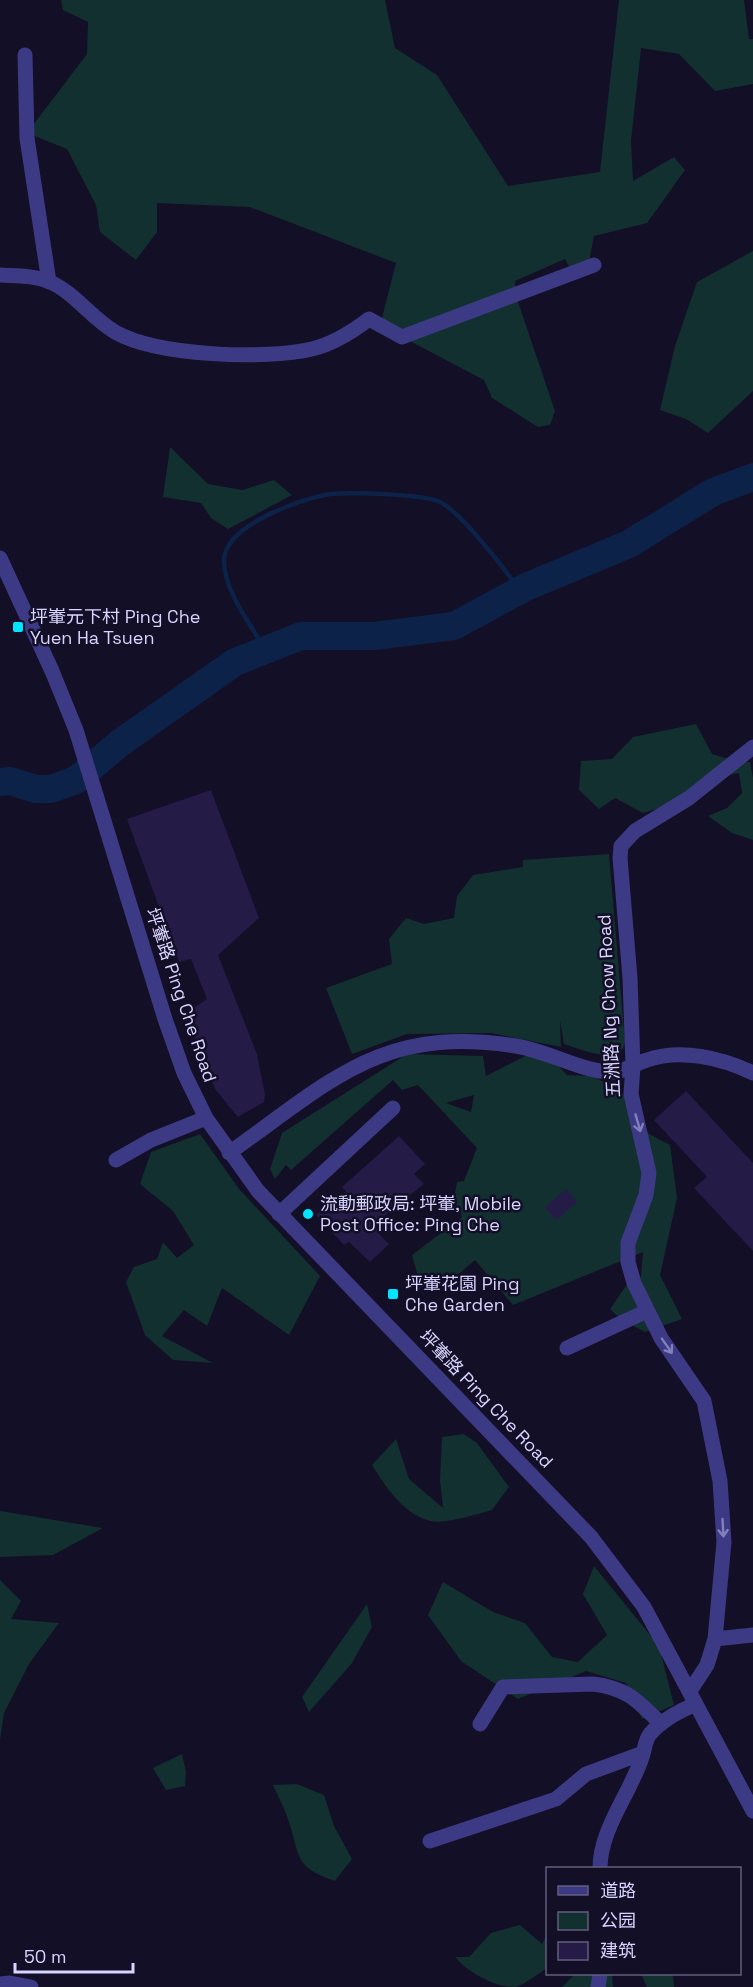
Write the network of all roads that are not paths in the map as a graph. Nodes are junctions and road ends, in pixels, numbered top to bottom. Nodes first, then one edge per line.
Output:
1 (25, 55) dead end
2 (594, 265) dead end
3 (0, 275) edge
4 (49, 282) junction
5 (0, 558) edge
6 (753, 747) edge
7 (633, 1066) junction
8 (753, 1073) edge
9 (393, 1108) dead end
10 (206, 1118) junction
11 (229, 1153) junction
12 (116, 1160) dead end
13 (279, 1214) junction
14 (647, 1311) junction
15 (567, 1348) dead end
16 (753, 1635) edge
17 (715, 1639) junction
18 (693, 1697) junction
19 (480, 1724) dead end
20 (661, 1724) junction
21 (644, 1752) junction
22 (753, 1811) edge
23 (430, 1841) dead end
24 (600, 1867) edge
25 (0, 1984) edge
26 (31, 1987) edge

1 - 4 street
2 - 4 street
3 - 4 street
5 - 10 street, 坪輋路 Ping Che Road
6 - 7 street, 五洲路 Ng Chow Road
7 - 8 street
7 - 11 street
7 -> 14 street, 五洲路 Ng Chow Road
9 - 13 street
10 - 11 street, 坪輋路 Ping Che Road
10 - 12 street
11 - 13 street, 坪輋路 Ping Che Road
13 - 18 street, 坪輋路 Ping Che Road
14 - 15 street
14 -> 17 street, 五洲路 Ng Chow Road
16 - 17 street
17 - 18 street, 五洲路 Ng Chow Road
18 - 20 street
18 - 22 street, 坪輋路 Ping Che Road
19 - 20 street
20 - 21 street
21 - 23 street
21 - 24 street
25 - 26 street

